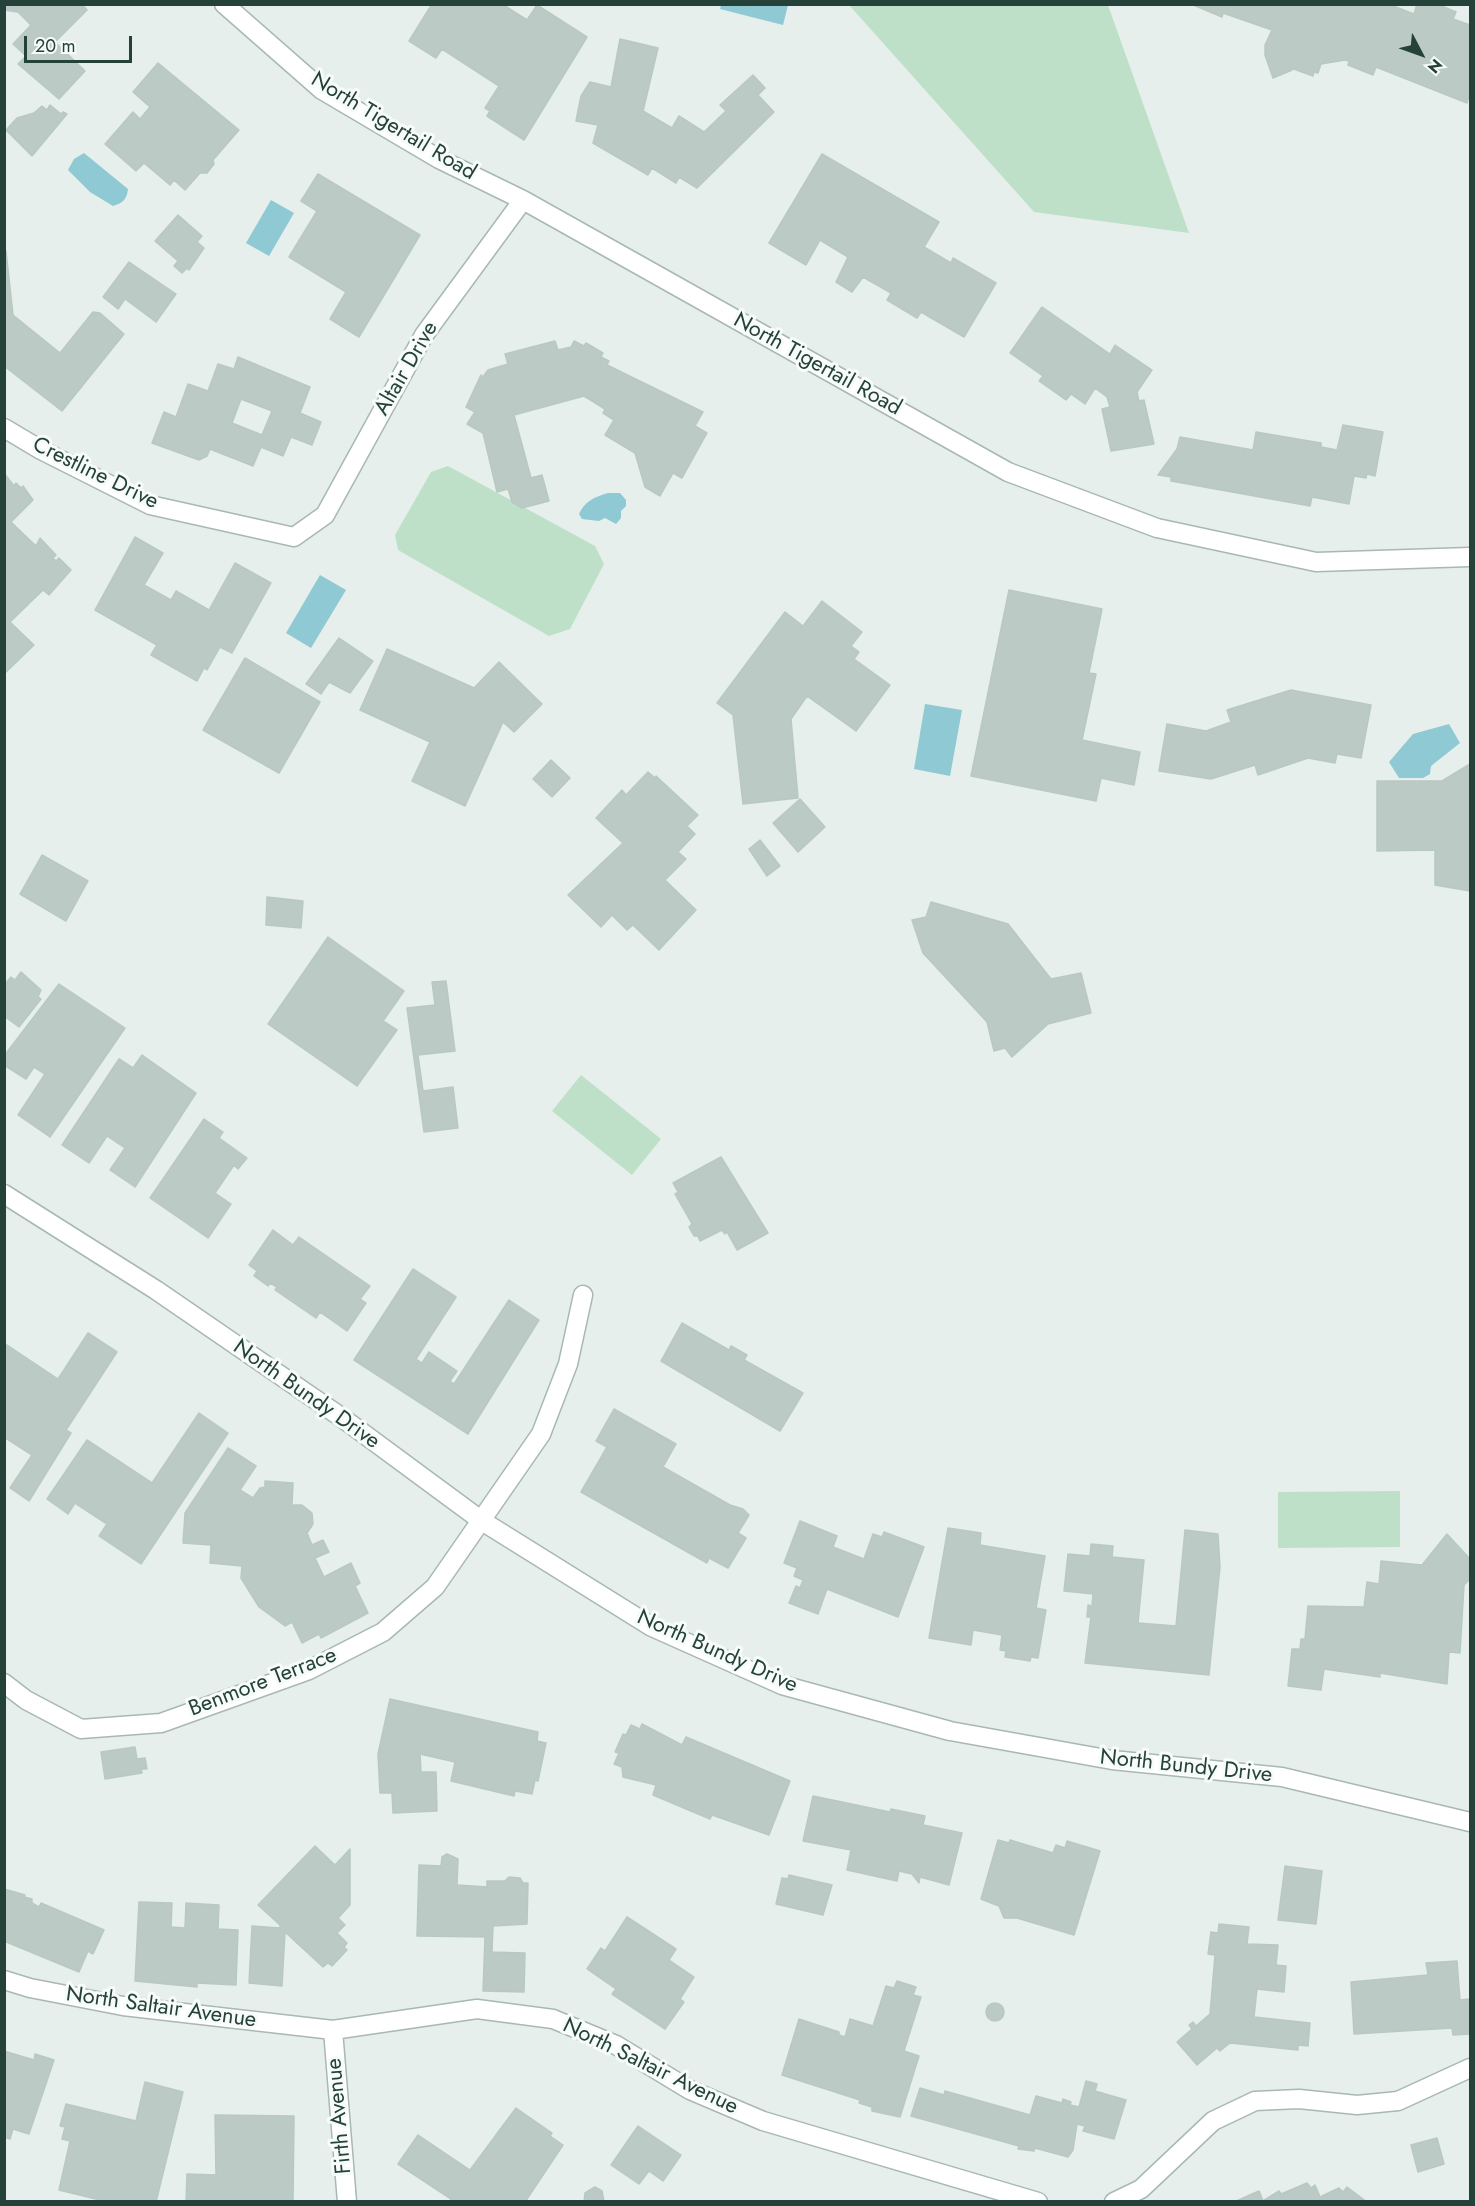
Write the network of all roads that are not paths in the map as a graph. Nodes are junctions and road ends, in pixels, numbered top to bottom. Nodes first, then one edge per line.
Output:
1 (224, 4) edge
2 (523, 200) junction
3 (4, 428) edge
4 (294, 537) joint
5 (1470, 557) edge
6 (4, 1194) edge
7 (583, 1295) dead end
8 (482, 1521) junction
9 (4, 1683) edge
10 (1470, 1822) edge
11 (4, 1980) edge
12 (333, 2030) junction
13 (1470, 2068) edge
14 (347, 2202) edge
15 (1038, 2202) edge
16 (1114, 2202) edge

1 - 2 street, North Tigertail Road
2 - 4 street, Altair Drive
2 - 5 street, North Tigertail Road
3 - 4 street, Crestline Drive
6 - 8 street, North Bundy Drive
7 - 8 street, Benmore Terrace
8 - 9 street, Benmore Terrace
8 - 10 street, North Bundy Drive
11 - 12 street, North Saltair Avenue
12 - 14 street, Firth Avenue
12 - 15 street, North Saltair Avenue
13 - 16 street

